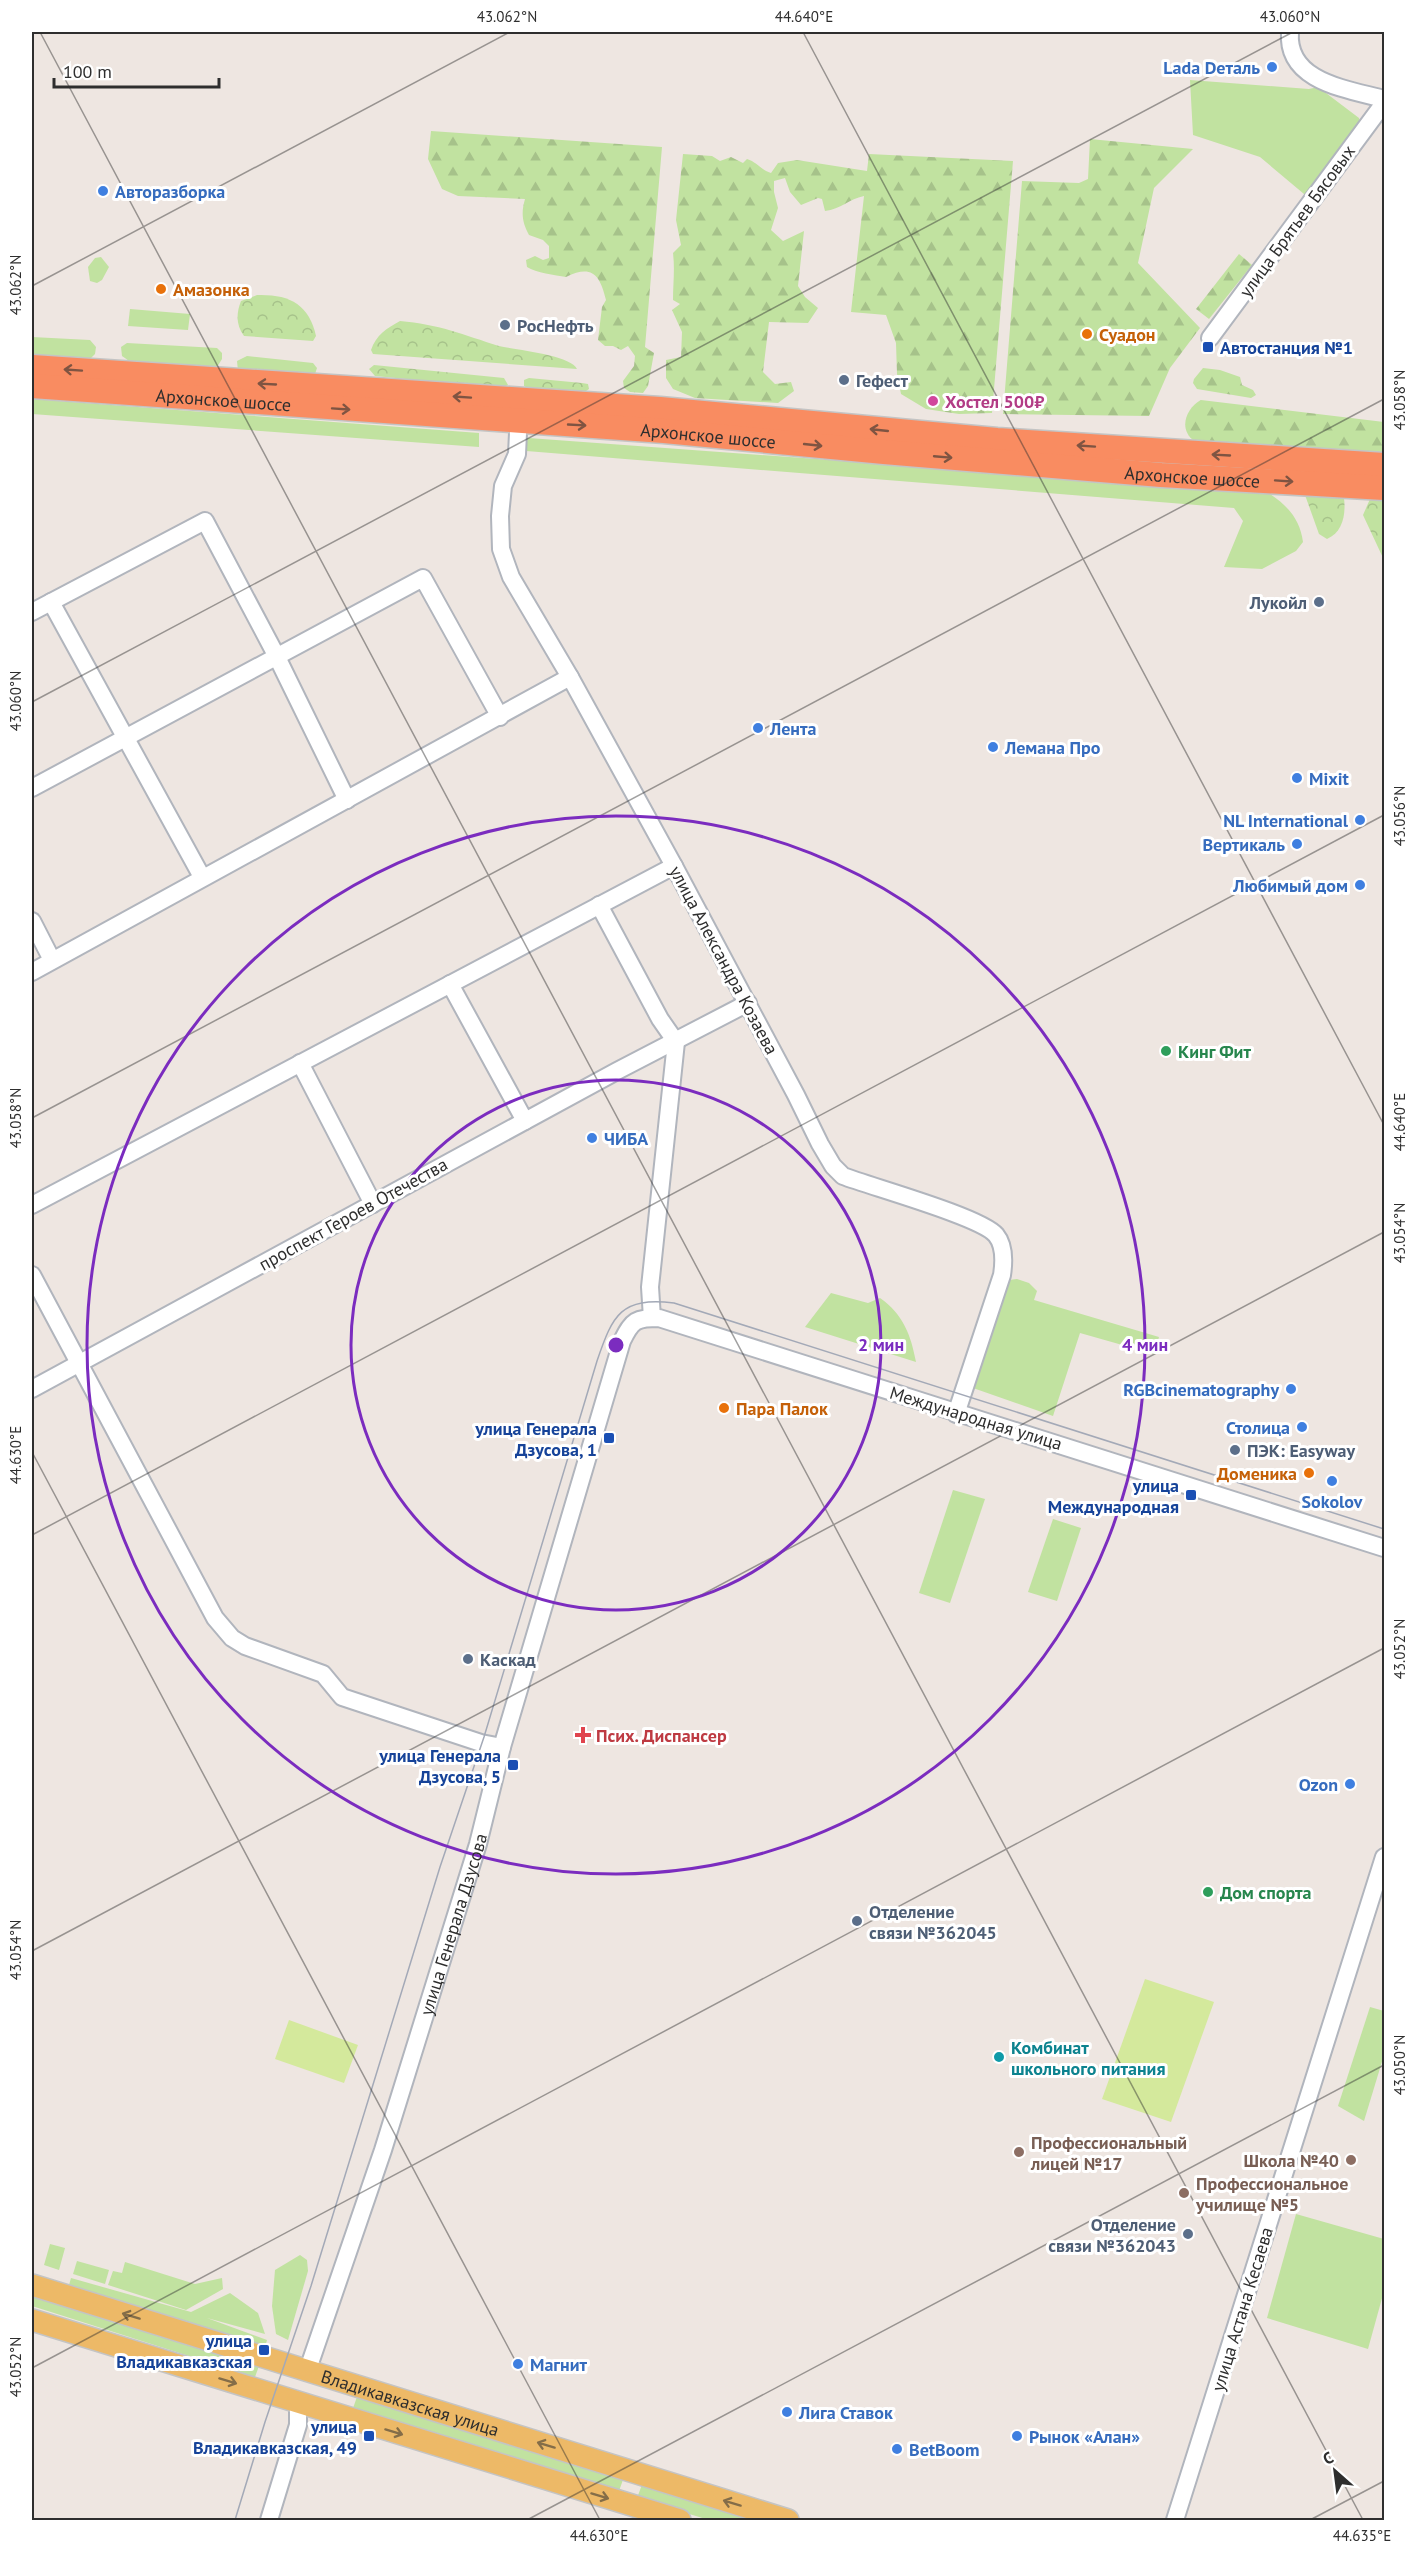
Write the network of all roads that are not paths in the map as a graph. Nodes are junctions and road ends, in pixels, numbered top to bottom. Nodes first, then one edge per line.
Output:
1 (1290, 32) edge
2 (1384, 101) edge
3 (1210, 338) dead end
4 (32, 367) edge
5 (32, 386) edge
6 (519, 411) junction
7 (1384, 465) edge
8 (1384, 488) edge
9 (51, 602) junction
10 (32, 612) edge
11 (276, 656) junction
12 (570, 677) junction
13 (500, 717) junction
14 (127, 738) junction
15 (32, 788) edge
16 (347, 800) junction
17 (674, 866) junction
18 (202, 877) junction
19 (599, 905) junction
20 (32, 921) edge
21 (52, 960) junction
22 (32, 972) edge
23 (450, 984) junction
24 (748, 1003) junction
25 (676, 1042) junction
26 (300, 1063) junction
27 (525, 1121) junction
28 (373, 1204) junction
29 (32, 1205) edge
30 (32, 1275) edge
31 (651, 1318) junction
32 (631, 1324) joint
33 (79, 1364) junction
34 (32, 1389) edge
35 (956, 1414) junction
36 (1384, 1548) edge
37 (502, 1747) junction
38 (1384, 1857) edge
39 (32, 2285) edge
40 (32, 2320) edge
41 (308, 2372) junction
42 (298, 2403) junction
43 (269, 2520) edge
44 (680, 2520) edge
45 (788, 2520) edge
46 (1175, 2520) edge

1 - 2 street
2 - 3 street, улица Брятьев Бясовых
6 -> 4 highway, Архонское шоссе
5 -> 6 highway, Архонское шоссе
7 -> 6 highway, Архонское шоссе
6 -> 8 highway, Архонское шоссе
6 - 12 street, улица Александра Козаева
9 - 10 street
9 - 11 street
9 - 14 street
11 - 13 street
11 - 14 street
11 - 16 street
12 - 13 street
12 - 17 street, улица Александра Козаева
13 - 16 street
14 - 15 street
14 - 18 street
16 - 18 street
17 - 19 street
17 - 24 street, улица Александра Козаева
18 - 21 street
19 - 23 street
19 - 25 street
20 - 21 street
21 - 22 street
23 - 26 street
23 - 27 street
24 - 25 street, проспект Героев Отечества
24 - 35 street, улица Александра Козаева
25 - 27 street, проспект Героев Отечества
25 - 31 street
26 - 28 street
26 - 29 street
27 - 28 street, проспект Героев Отечества
28 - 33 street, проспект Героев Отечества
30 - 33 street
31 - 32 street, Международная улица
31 - 35 street, Международная улица
32 - 37 street, улица Генерала Дзусова
33 - 34 street, проспект Героев Отечества
33 - 37 street
35 - 36 street, Международная улица
37 - 41 street, улица Генерала Дзусова
38 - 46 street, улица Астана Кесаева
41 -> 39 main road, Владикавказская улица
40 -> 42 main road, Владикавказская улица
41 - 42 main road, улица Генерала Дзусова
45 -> 41 main road, Владикавказская улица
42 - 43 street, улица Генерала Дзусова
42 -> 44 main road, Владикавказская улица

